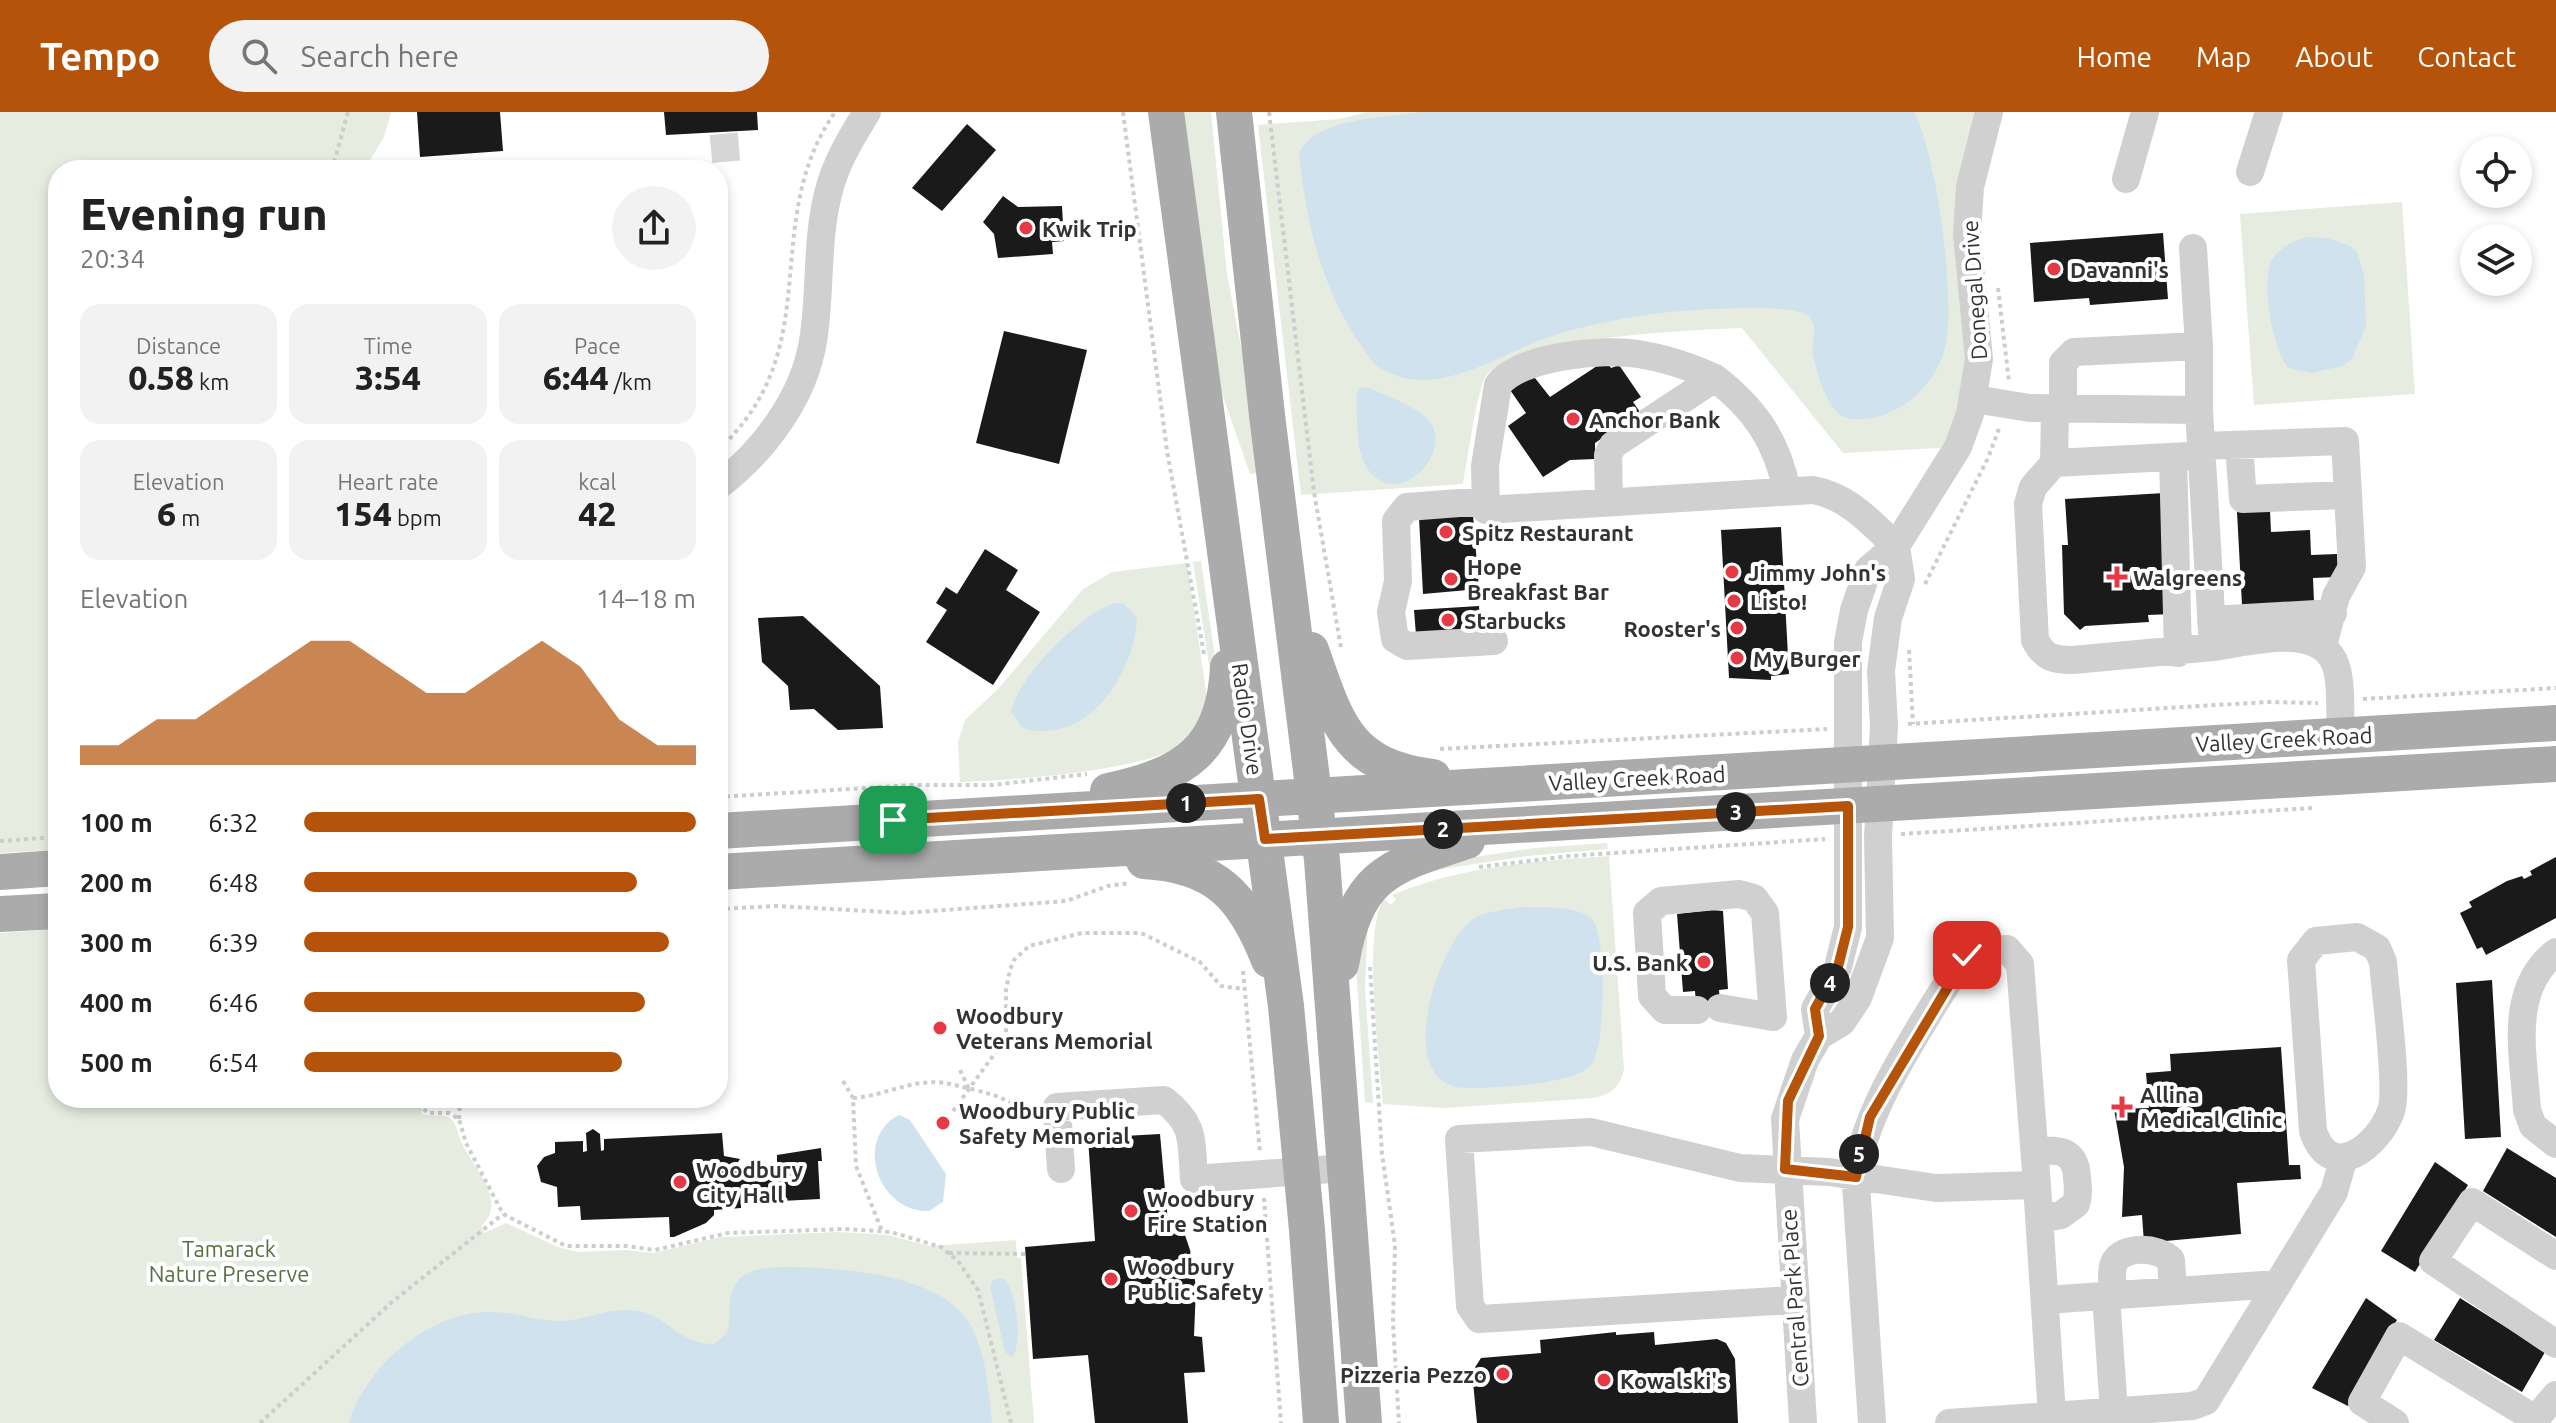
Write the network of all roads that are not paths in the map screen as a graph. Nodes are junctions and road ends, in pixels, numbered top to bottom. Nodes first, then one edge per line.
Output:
1 (867, 112) edge
2 (1166, 112) edge
3 (1234, 112) edge
4 (1989, 112) edge
5 (2145, 112) edge
6 (2269, 112) edge
7 (2250, 172) dead end
8 (2126, 179) dead end
9 (2193, 248) dead end
10 (2199, 346) junction
11 (1715, 378) junction
12 (1974, 399) junction
13 (2059, 409) junction
14 (2199, 410) junction
15 (2239, 445) junction
16 (2201, 451) junction
17 (2173, 457) junction
18 (2054, 463) junction
19 (728, 478) edge
20 (1787, 491) junction
21 (2348, 495) junction
22 (1486, 501) junction
23 (1609, 502) junction
24 (1896, 546) junction
25 (1288, 584) junction
26 (1231, 589) junction
27 (2333, 613) junction
28 (2212, 634) junction
29 (1494, 641) dead end
30 (2323, 646) junction
31 (2178, 653) junction
32 (2556, 723) edge
33 (2341, 735) junction
34 (1865, 764) junction
35 (2556, 764) edge
36 (1503, 785) junction
37 (1314, 796) junction
38 (1259, 799) junction
39 (1864, 805) junction
40 (1005, 814) junction
41 (1519, 825) junction
42 (728, 830) edge
43 (1319, 836) junction
44 (1265, 839) junction
45 (1007, 855) junction
46 (48, 869) edge
47 (728, 871) edge
48 (0, 872) edge
49 (48, 912) edge
50 (0, 914) edge
51 (2556, 952) edge
52 (1334, 1002) junction
53 (1286, 1006) junction
54 (1773, 1017) junction
55 (1819, 1036) junction
56 (2556, 1144) edge
57 (2035, 1151) junction
58 (2344, 1157) junction
59 (1346, 1168) junction
60 (1061, 1169) dead end
61 (1785, 1169) junction
62 (1302, 1172) junction
63 (1856, 1177) junction
64 (2037, 1185) junction
65 (2040, 1219) junction
66 (2556, 1256) edge
67 (2278, 1284) junction
68 (2173, 1291) junction
69 (2110, 1296) junction
70 (1794, 1300) junction
71 (2045, 1300) junction
72 (2556, 1344) edge
73 (2556, 1395) edge
74 (2114, 1412) junction
75 (2052, 1415) junction
76 (2534, 1421) edge
77 (1321, 1423) edge
78 (1364, 1423) edge
79 (1803, 1423) edge
80 (1872, 1423) edge
81 (1949, 1423) edge
82 (2395, 1423) edge

1 - 19 street
2 - 26 main road, Radio Drive
3 - 25 main road
4 - 12 street, Donegal Drive
5 - 8 street
6 - 7 street
9 - 10 street
10 - 13 street
10 - 14 street
11 - 20 street
11 - 22 street
11 - 23 street
12 - 13 street
12 - 24 street, Donegal Drive
13 - 14 street
13 - 18 street
14 - 16 street
15 - 16 street
15 - 21 street
15 - 21 street
16 - 17 street
16 - 28 street
17 - 18 street
17 - 31 street
18 - 31 street
20 - 23 street
20 - 24 street
21 - 27 street
22 - 23 street
22 - 29 street
24 - 34 street
25 - 36 main road
25 - 37 main road
26 - 38 main road, Radio Drive
26 - 40 main road
27 - 28 street
27 - 30 street
28 - 30 street
28 - 31 street
30 - 33 street
32 - 33 main road, Valley Creek Road
33 - 34 main road, Valley Creek Road
34 - 36 main road, Valley Creek Road
34 - 39 street, Central Park Place
35 - 39 main road, Valley Creek Road
36 - 37 main road, Valley Creek Road
37 - 38 main road, Valley Creek Road
37 - 43 main road
38 - 40 main road, Valley Creek Road
38 - 44 main road, Radio Drive
39 - 41 main road, Valley Creek Road
39 - 55 street, Central Park Place
40 - 42 main road, Valley Creek Road
41 - 43 main road, Valley Creek Road
41 - 52 main road
43 - 44 main road, Valley Creek Road
43 - 52 main road
44 - 45 main road, Valley Creek Road
44 - 53 main road, Radio Drive
45 - 47 main road, Valley Creek Road
45 - 53 main road
46 - 48 main road
49 - 50 main road
51 - 56 street
52 - 59 main road
53 - 62 main road, Radio Drive
54 - 54 street
54 - 55 street
55 - 61 street, Central Park Place
57 - 63 street
57 - 64 street
57 - 65 street
58 - 58 street
58 - 67 street
59 - 62 street
59 - 78 main road
60 - 62 street
61 - 63 street
61 - 70 street, Central Park Place
61 - 70 street
62 - 77 main road, Radio Drive
63 - 64 street
63 - 80 street
64 - 65 street
65 - 71 street
66 - 72 street
67 - 68 street
67 - 74 street
68 - 69 street
68 - 69 street
69 - 71 street
69 - 74 street
70 - 79 street, Central Park Place
71 - 75 street
73 - 76 street
74 - 75 street
75 - 81 street
76 - 82 street

